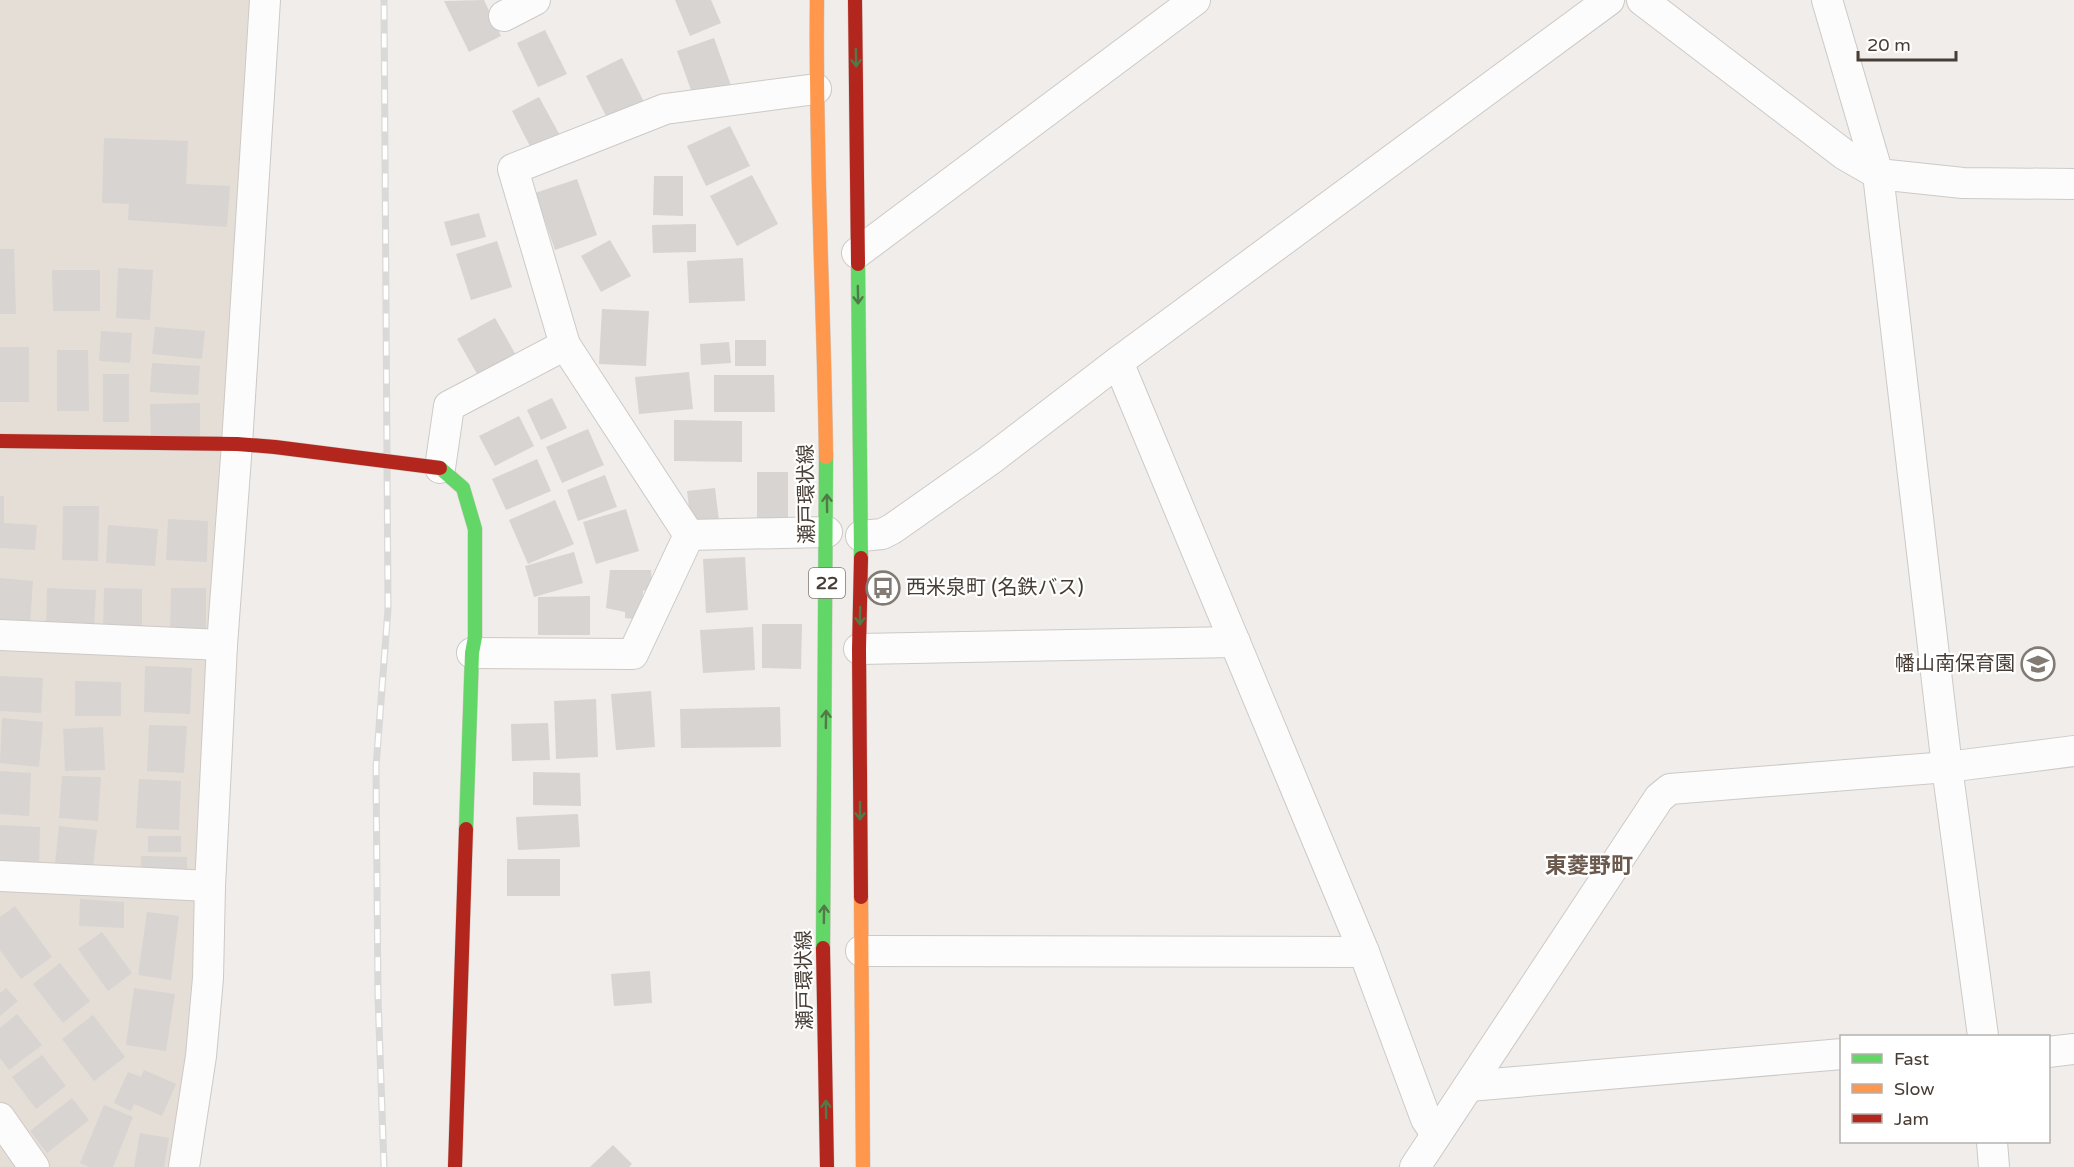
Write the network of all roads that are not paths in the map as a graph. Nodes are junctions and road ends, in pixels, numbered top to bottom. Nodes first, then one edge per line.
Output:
1 (265, 0) edge
2 (535, 0) edge
3 (817, 0) edge
4 (1195, 0) edge
5 (1609, 0) edge
6 (1642, 0) edge
7 (1827, 0) edge
8 (857, 2) edge
9 (504, 16) dead end
10 (816, 89) junction
11 (1878, 174) junction
12 (2074, 184) edge
13 (857, 253) junction
14 (565, 345) junction
15 (1118, 362) junction
16 (0, 441) edge
17 (237, 444) junction
18 (440, 468) junction
19 (827, 532) junction
20 (688, 535) junction
21 (861, 536) junction
22 (0, 635) edge
23 (1235, 642) junction
24 (222, 645) junction
25 (859, 649) junction
26 (472, 653) junction
27 (2074, 751) edge
28 (1947, 767) junction
29 (0, 876) edge
30 (210, 886) junction
31 (861, 951) junction
32 (1364, 952) junction
33 (1983, 1035) edge
34 (2074, 1050) edge
35 (2050, 1052) edge
36 (1840, 1054) edge
37 (1468, 1086) junction
38 (0, 1118) edge
39 (1436, 1134) junction
40 (1992, 1143) edge
41 (34, 1167) edge
42 (184, 1167) edge
43 (456, 1167) edge
44 (827, 1167) edge
45 (863, 1167) edge
46 (1415, 1167) edge
47 (1994, 1167) edge

1 - 17 street
2 - 9 street
3 - 10 main road, 瀬戸環状線 / 22
4 - 13 street
5 - 15 street
6 - 11 street
7 - 11 street
8 -> 13 main road, 22
10 - 14 street
19 -> 10 main road, 瀬戸環状線 / 22
11 - 12 street
11 - 28 street
13 -> 21 main road, 22
14 - 18 street
14 - 20 street
15 - 21 street
15 - 23 street
16 - 17 main road
17 - 18 main road, bridge
17 - 24 street
18 - 26 main road
19 - 20 street
44 -> 19 main road, 瀬戸環状線 / 22
20 - 26 street
21 -> 25 main road, 22
22 - 24 street
23 - 25 street
23 - 32 street
24 - 30 street
25 -> 31 main road, 22
26 - 43 main road
27 - 28 street
28 - 33 street
28 - 37 street
29 - 30 street
30 - 42 street
31 - 32 street
31 - 45 main road, 22
32 - 39 street
34 - 35 street
36 - 37 street
37 - 39 street
38 - 41 street
39 - 46 street
40 - 47 street

